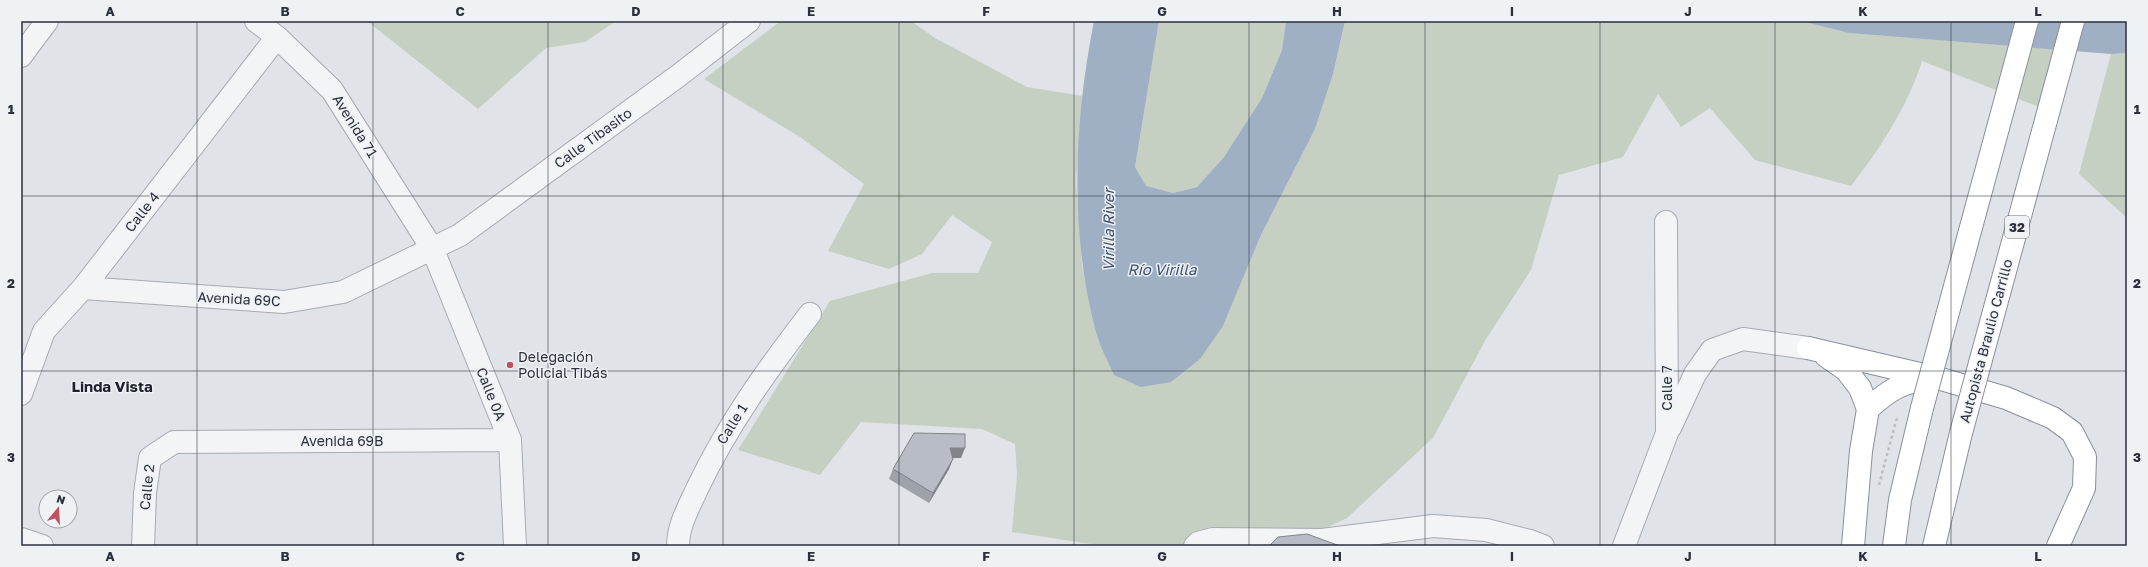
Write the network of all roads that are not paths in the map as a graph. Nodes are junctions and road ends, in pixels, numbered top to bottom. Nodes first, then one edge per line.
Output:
1 (47, 21) edge
2 (256, 21) edge
3 (750, 21) edge
4 (2027, 21) edge
5 (2073, 21) edge
6 (277, 37) junction
7 (21, 56) edge
8 (1666, 222) dead end
9 (433, 250) junction
10 (83, 288) junction
11 (810, 314) dead end
12 (44, 331) junction
13 (21, 342) edge
14 (1808, 348) junction
15 (1941, 379) junction
16 (21, 394) edge
17 (1868, 409) junction
18 (1667, 433) junction
19 (510, 440) junction
20 (174, 442) joint
21 (21, 539) edge
22 (42, 546) edge
23 (143, 546) edge
24 (515, 546) edge
25 (678, 546) edge
26 (1195, 546) edge
27 (1543, 546) edge
28 (1624, 546) edge
29 (1853, 546) edge
30 (1894, 546) edge
31 (1934, 546) edge
32 (2058, 546) edge

1 - 7 street
2 - 6 street, Avenida 71
3 - 9 street, Calle Tibasito
4 - 30 highway, bridge
5 - 31 highway, Autopista Braulio Carrillo / 32, bridge
6 - 9 street, Avenida 71
6 - 10 street, Calle 4
8 - 18 street, Calle 7
9 - 10 street, Avenida 69C
9 - 19 street, Calle 0A
10 - 12 street, Calle 4
11 - 25 street, Calle 1
12 - 13 street
12 - 16 street, Calle 4
14 - 15 highway
14 - 17 highway
14 - 18 street
15 - 17 highway
15 - 32 highway
17 - 29 highway
18 - 28 street, Calle 7
19 - 20 street, Avenida 69B
19 - 24 street, Calle 0A
20 - 23 street, Calle 2
21 - 22 street
26 - 27 street

